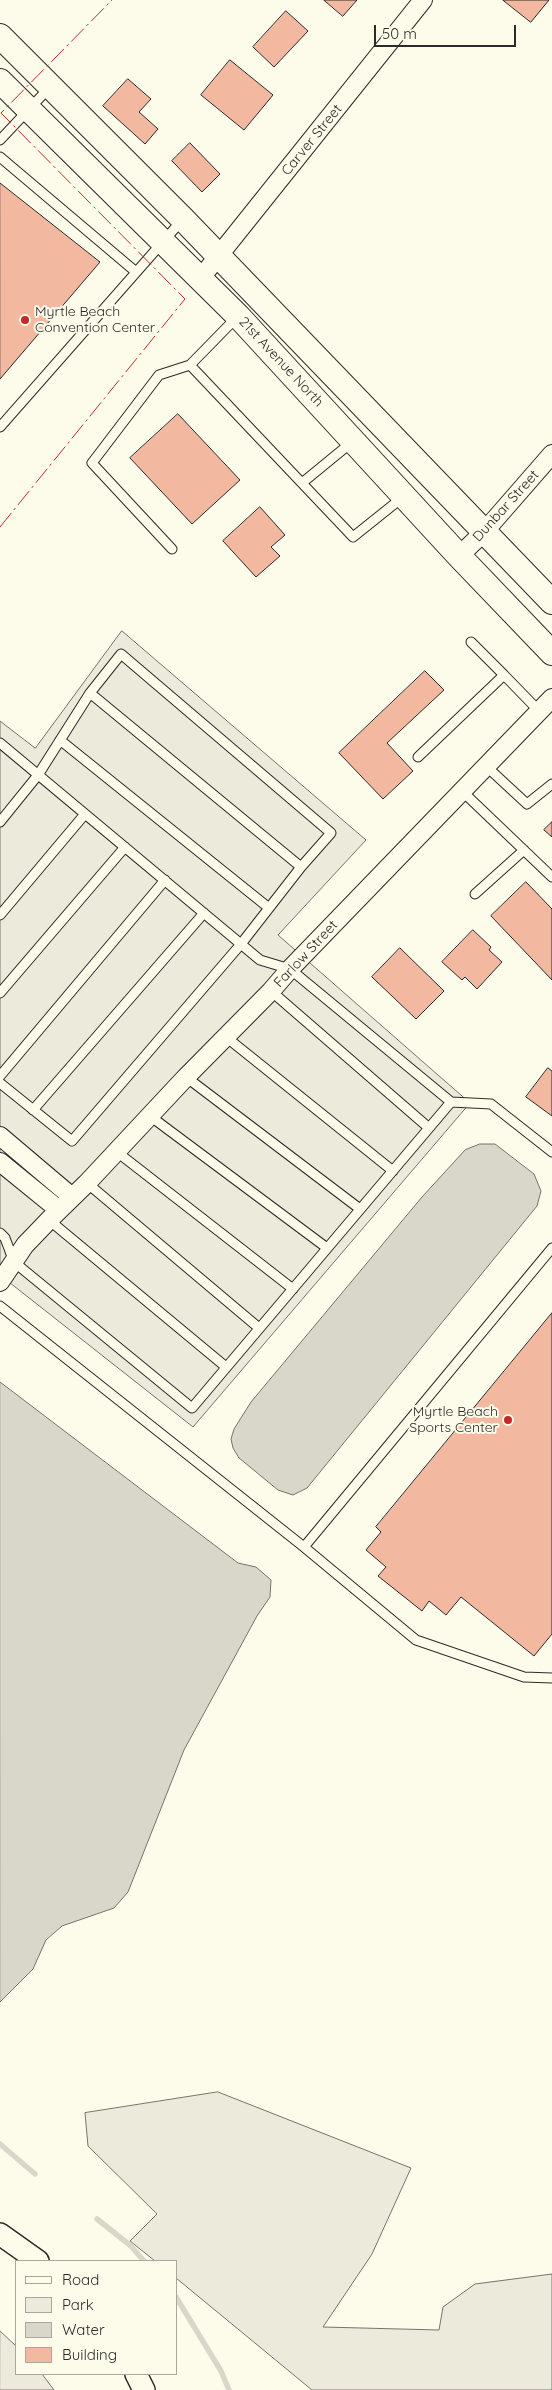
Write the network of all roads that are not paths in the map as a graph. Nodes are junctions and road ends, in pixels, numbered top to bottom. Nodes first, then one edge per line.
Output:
1 (423, 0) edge
2 (0, 36) edge
3 (0, 81) edge
4 (49, 88) junction
5 (30, 110) junction
6 (0, 140) edge
7 (0, 156) edge
8 (183, 219) junction
9 (163, 243) junction
10 (219, 257) junction
11 (136, 272) junction
12 (200, 279) junction
13 (238, 316) junction
14 (190, 365) junction
15 (0, 427) edge
16 (354, 441) junction
17 (552, 454) edge
18 (302, 483) junction
19 (403, 496) junction
20 (484, 532) junction
21 (172, 549) dead end
22 (459, 556) junction
23 (552, 602) edge
24 (471, 642) dead end
25 (552, 653) edge
26 (504, 675) junction
27 (90, 693) junction
28 (552, 698) edge
29 (539, 711) junction
30 (60, 740) junction
31 (0, 743) edge
32 (418, 757) dead end
33 (486, 766) junction
34 (38, 775) junction
35 (552, 784) edge
36 (462, 791) junction
37 (85, 814) junction
38 (0, 822) edge
39 (125, 847) junction
40 (524, 850) junction
41 (301, 867) junction
42 (552, 877) edge
43 (164, 880) junction
44 (475, 894) dead end
45 (269, 908) junction
46 (204, 913) junction
47 (0, 915) edge
48 (241, 944) junction
49 (290, 969) junction
50 (272, 991) junction
51 (0, 993) edge
52 (226, 1037) junction
53 (0, 1076) edge
54 (186, 1077) junction
55 (0, 1083) edge
56 (451, 1102) junction
57 (33, 1110) junction
58 (150, 1116) junction
59 (429, 1128) junction
60 (0, 1136) edge
61 (117, 1152) junction
62 (552, 1152) edge
63 (0, 1162) edge
64 (393, 1171) junction
65 (87, 1183) junction
66 (72, 1197) junction
67 (360, 1209) junction
68 (54, 1215) junction
69 (0, 1233) edge
70 (327, 1248) junction
71 (552, 1248) edge
72 (14, 1262) junction
73 (0, 1282) edge
74 (293, 1289) junction
75 (0, 1306) edge
76 (259, 1328) junction
77 (226, 1367) junction
78 (304, 1547) junction
79 (552, 1678) edge
80 (0, 2234) edge
81 (37, 2260) edge
82 (136, 2375) edge
83 (144, 2390) edge

1 - 10 street, Carver Street
2 - 4 main road, 21st Avenue North
3 - 5 main road, 21st Avenue North
4 - 5 lane
4 - 8 main road, 21st Avenue North
5 - 6 lane
5 - 9 main road, 21st Avenue North
7 - 11 lane
8 - 9 lane
8 - 10 main road, 21st Avenue North
9 - 11 lane
9 - 12 main road, 21st Avenue North
10 - 12 street, Carver Street
10 - 20 main road, 21st Avenue North
11 - 15 lane
12 - 13 main road, 21st Avenue North
13 - 14 lane
13 - 16 main road, 21st Avenue North
14 - 18 lane
14 - 21 lane
16 - 18 lane
16 - 19 main road, 21st Avenue North
17 - 20 street, Dunbar Street
18 - 19 lane
19 - 22 main road, 21st Avenue North
20 - 22 street, Dunbar Street
20 - 23 main road, 21st Avenue North
22 - 25 main road, 21st Avenue North
24 - 26 lane
26 - 29 lane
26 - 32 lane
27 - 30 lane
27 - 41 lane
27 - 41 lane
28 - 29 street, Farlow Street
29 - 33 street, Farlow Street
30 - 34 lane
30 - 45 lane
31 - 34 lane
33 - 35 lane
33 - 36 street, Farlow Street
34 - 37 lane
34 - 38 lane
36 - 40 lane
36 - 49 street, Farlow Street
37 - 39 lane
37 - 47 lane
39 - 43 lane
39 - 51 lane
40 - 42 lane
40 - 44 lane
41 - 45 lane
43 - 46 lane
43 - 53 lane
45 - 48 lane
46 - 48 lane
46 - 57 lane
48 - 49 lane
48 - 57 lane
49 - 50 street, Farlow Street
49 - 56 lane
50 - 52 street, Farlow Street
50 - 59 lane
52 - 54 street, Farlow Street
52 - 64 lane
54 - 58 street, Farlow Street
54 - 67 lane
55 - 57 lane
56 - 59 lane
56 - 62 lane
58 - 61 street, Farlow Street
58 - 70 lane
59 - 64 lane
60 - 66 street
61 - 65 street, Farlow Street
61 - 74 lane
63 - 68 street
64 - 67 lane
65 - 66 street, Farlow Street
65 - 76 lane
66 - 68 street, Farlow Street
67 - 70 lane
68 - 72 street, Farlow Street
68 - 77 lane
69 - 72 lane
70 - 74 lane
71 - 78 lane
72 - 73 street, Farlow Street
72 - 77 lane
74 - 76 lane
75 - 78 lane
76 - 77 lane
78 - 79 lane
80 - 81 street
82 - 83 street

